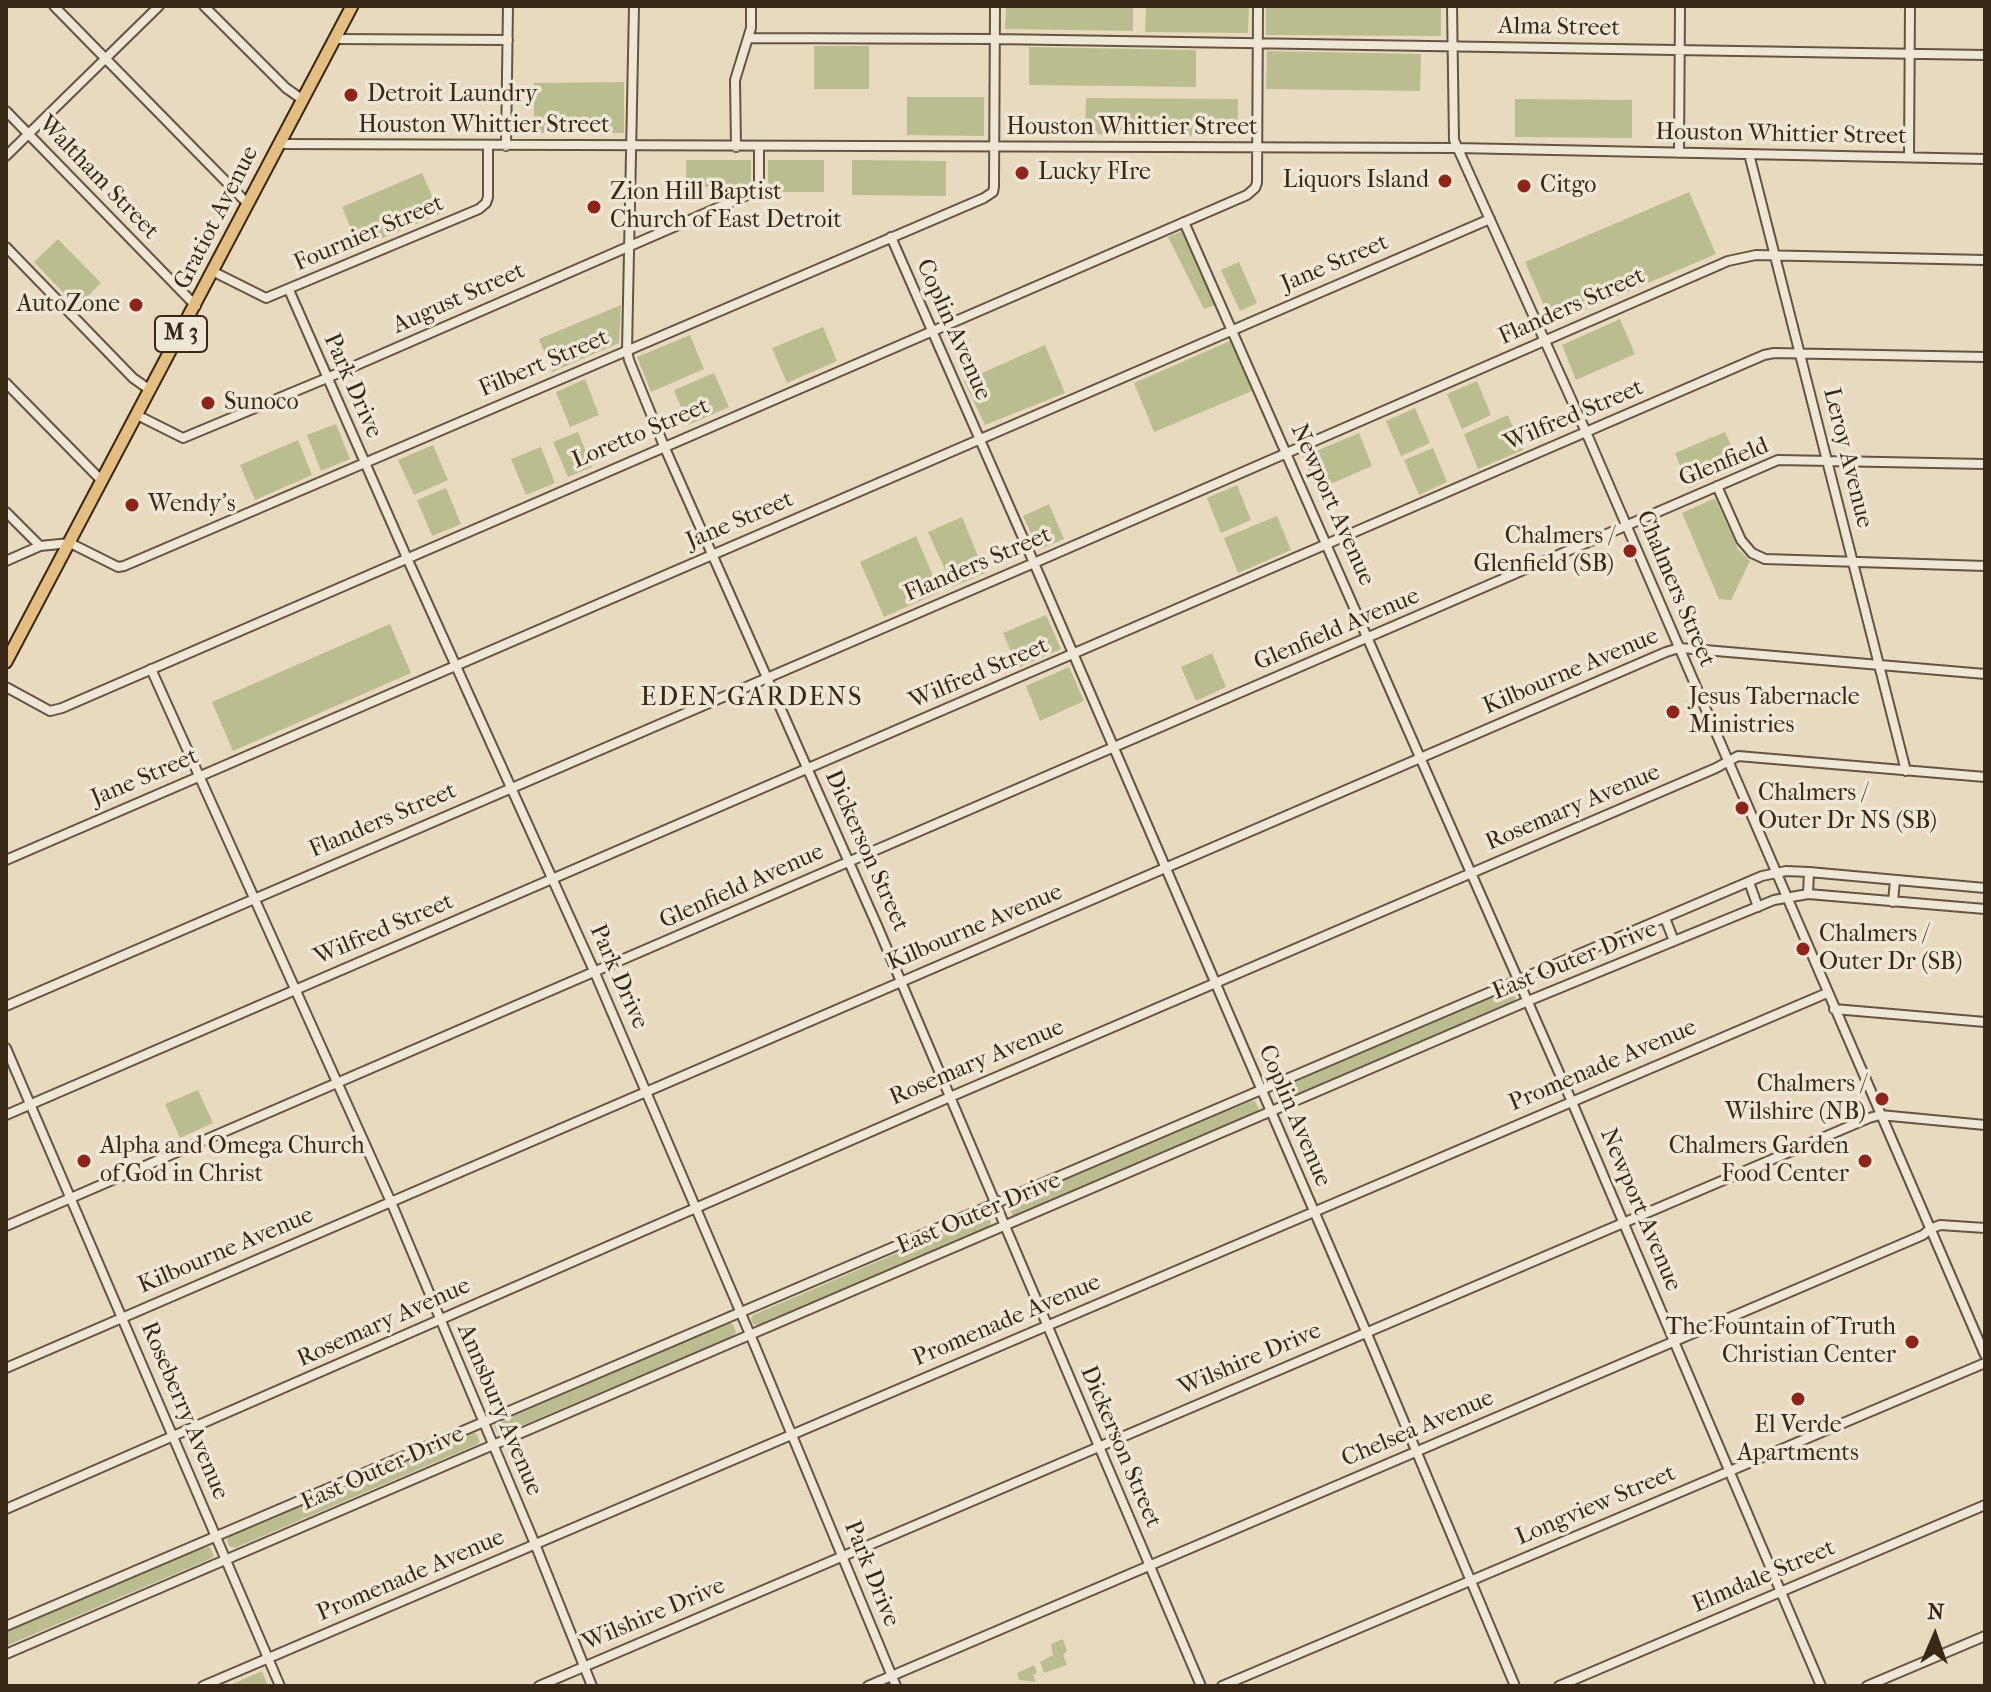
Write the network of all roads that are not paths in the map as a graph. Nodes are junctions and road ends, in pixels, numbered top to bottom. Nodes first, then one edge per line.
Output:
1 (54, 6) edge
2 (159, 6) edge
3 (204, 6) edge
4 (352, 6) edge
5 (508, 6) edge
6 (634, 6) edge
7 (751, 6) edge
8 (995, 6) edge
9 (1258, 6) edge
10 (1452, 6) edge
11 (1680, 6) edge
12 (1910, 6) edge
13 (748, 38) junction
14 (335, 39) junction
15 (995, 39) junction
16 (508, 40) junction
17 (1258, 44) junction
18 (1452, 46) junction
19 (1680, 50) junction
20 (1909, 54) junction
21 (1985, 55) edge
22 (104, 57) junction
23 (303, 100) junction
24 (6, 111) edge
25 (28, 134) junction
26 (280, 144) junction
27 (488, 146) junction
28 (506, 146) junction
29 (632, 146) junction
30 (736, 147) junction
31 (759, 147) junction
32 (993, 147) junction
33 (1457, 148) junction
34 (1257, 149) junction
35 (1679, 153) junction
36 (1749, 154) junction
37 (6, 156) edge
38 (1909, 157) junction
39 (1985, 159) edge
40 (248, 204) junction
41 (1490, 219) junction
42 (1184, 222) junction
43 (891, 237) junction
44 (629, 246) junction
45 (6, 247) edge
46 (1775, 256) junction
47 (1985, 260) edge
48 (214, 272) junction
49 (289, 290) junction
50 (196, 306) junction
51 (1232, 330) junction
52 (932, 331) junction
53 (1545, 341) junction
54 (627, 350) junction
55 (1800, 353) junction
56 (1985, 357) edge
57 (327, 378) junction
58 (6, 383) edge
59 (150, 390) junction
60 (137, 415) junction
61 (1586, 432) junction
62 (979, 439) junction
63 (664, 446) junction
64 (1287, 453) junction
65 (1827, 460) junction
66 (365, 464) junction
67 (1985, 464) edge
68 (102, 481) junction
69 (1717, 486) junction
70 (6, 512) edge
71 (1627, 526) junction
72 (70, 543) junction
73 (1327, 544) junction
74 (40, 546) junction
75 (713, 555) junction
76 (407, 558) junction
77 (6, 561) edge
78 (1852, 561) junction
79 (1034, 563) junction
80 (1985, 566) edge
81 (1369, 638) junction
82 (1679, 648) junction
83 (1074, 655) junction
84 (6, 662) edge
85 (456, 665) junction
86 (1880, 665) junction
87 (151, 669) junction
88 (1985, 674) edge
89 (767, 677) junction
90 (6, 687) edge
91 (1114, 748) junction
92 (1421, 758) junction
93 (1727, 762) junction
94 (808, 770) junction
95 (1906, 771) junction
96 (199, 776) junction
97 (1985, 777) edge
98 (511, 788) junction
99 (6, 860) edge
100 (849, 862) junction
101 (1166, 868) junction
102 (1809, 872) junction
103 (1471, 873) junction
104 (1777, 873) junction
105 (553, 880) junction
106 (1895, 880) junction
107 (1749, 882) junction
108 (1985, 888) edge
109 (1808, 894) junction
110 (1786, 897) junction
111 (254, 899) junction
112 (1893, 902) junction
113 (1758, 907) junction
114 (1985, 909) edge
115 (1665, 918) junction
116 (1674, 941) junction
117 (595, 973) junction
118 (1519, 981) junction
119 (900, 983) junction
120 (1215, 983) junction
121 (295, 990) junction
122 (1827, 993) junction
123 (1528, 1001) junction
124 (6, 1006) edge
125 (1834, 1009) junction
126 (1985, 1022) edge
127 (6, 1048) edge
128 (337, 1083) junction
129 (1262, 1091) junction
130 (647, 1092) junction
131 (950, 1097) junction
132 (1572, 1102) junction
133 (30, 1105) junction
134 (1270, 1111) junction
135 (6, 1115) edge
136 (1880, 1115) junction
137 (1985, 1125) edge
138 (71, 1198) junction
139 (391, 1202) junction
140 (993, 1204) junction
141 (696, 1209) junction
142 (1314, 1211) junction
143 (1624, 1222) junction
144 (6, 1226) edge
145 (1003, 1226) junction
146 (1985, 1228) edge
147 (1930, 1229) junction
148 (741, 1314) junction
149 (122, 1318) junction
150 (440, 1320) junction
151 (1047, 1326) junction
152 (1366, 1332) junction
153 (750, 1333) junction
154 (1674, 1341) junction
155 (1985, 1355) edge
156 (1985, 1363) edge
157 (6, 1368) edge
158 (482, 1423) junction
159 (792, 1435) junction
160 (174, 1437) junction
161 (491, 1444) junction
162 (1099, 1447) junction
163 (1416, 1452) junction
164 (1730, 1471) junction
165 (1985, 1505) edge
166 (6, 1509) edge
167 (216, 1536) junction
168 (535, 1544) junction
169 (842, 1557) junction
170 (226, 1560) junction
171 (1149, 1566) junction
172 (1471, 1580) junction
173 (1782, 1591) junction
174 (6, 1626) edge
175 (1985, 1636) edge
176 (6, 1654) edge
177 (269, 1658) junction
178 (584, 1667) junction
179 (891, 1676) junction
180 (203, 1686) edge
181 (280, 1686) edge
182 (539, 1686) edge
183 (592, 1686) edge
184 (868, 1686) edge
185 (896, 1686) edge
186 (1201, 1686) edge
187 (1222, 1686) edge
188 (1515, 1686) edge
189 (1559, 1686) edge
190 (1821, 1686) edge
191 (1867, 1686) edge

1 - 22 street
2 - 22 street
3 - 23 street
4 - 14 main road, Gratiot Avenue / M 3
5 - 16 street
6 - 29 street, Dickerson Street
7 - 13 street
8 - 15 street
9 - 17 street
10 - 18 street, Chalmers Street
11 - 19 street
12 - 20 street
13 - 15 street, Alma Street
13 - 30 street
14 - 16 street
14 - 23 main road, Gratiot Avenue / M 3
15 - 17 street, Alma Street
15 - 32 street
16 - 28 street
17 - 18 street, Alma Street
17 - 34 street
18 - 19 street, Alma Street
18 - 33 street, Chalmers Street
19 - 20 street, Alma Street
19 - 35 street
20 - 21 street, Alma Street
20 - 38 street
22 - 25 street
22 - 40 street
23 - 26 main road, Gratiot Avenue / M 3
24 - 25 street, Waltham Street
25 - 37 street
25 - 50 street, Waltham Street
26 - 27 street, Houston Whittier Street
26 - 40 main road, Gratiot Avenue / M 3
27 - 28 street, Houston Whittier Street
27 - 49 street, Fournier Street
28 - 29 street, Houston Whittier Street
29 - 30 street, Houston Whittier Street
29 - 44 street, Dickerson Street
30 - 31 street, Houston Whittier Street
31 - 32 street, Houston Whittier Street
31 - 44 street, August Street
32 - 34 street, Houston Whittier Street
32 - 43 street, Filbert Street
33 - 34 street, Houston Whittier Street
33 - 35 street, Houston Whittier Street
33 - 41 street, Chalmers Street
34 - 42 street, Loretto Street
35 - 36 street, Houston Whittier Street
36 - 38 street, Houston Whittier Street
36 - 46 street, Leroy Avenue
38 - 39 street, Houston Whittier Street
40 - 48 main road, Gratiot Avenue / M 3
41 - 51 street, Jane Street
41 - 53 street, Chalmers Street
42 - 51 street, Newport Avenue
42 - 52 street, Loretto Street
43 - 52 street, Coplin Avenue
43 - 54 street, Filbert Street
44 - 54 street, Dickerson Street
44 - 57 street, August Street
45 - 59 street
46 - 47 street, Flanders Street
46 - 53 street, Flanders Street
46 - 55 street, Leroy Avenue
48 - 49 street, Fournier Street
48 - 50 main road, Gratiot Avenue / M 3
49 - 57 street, Park Drive
50 - 59 main road, Gratiot Avenue / M 3
51 - 62 street, Jane Street
51 - 64 street, Newport Avenue
52 - 62 street, Coplin Avenue
52 - 63 street, Loretto Street
53 - 61 street, Chalmers Street
53 - 64 street, Flanders Street
54 - 63 street, Dickerson Street
54 - 66 street, Filbert Street
55 - 56 street, Wilfred Street
55 - 61 street, Wilfred Street
55 - 65 street, Leroy Avenue
57 - 60 street, August Street
57 - 66 street, Park Drive
58 - 68 street
59 - 60 main road, Gratiot Avenue / M 3
60 - 68 main road, Gratiot Avenue / M 3
61 - 71 street, Chalmers Street
61 - 73 street, Wilfred Street
62 - 75 street, Jane Street
62 - 79 street, Coplin Avenue
63 - 75 street, Dickerson Street
63 - 76 street, Loretto Street
64 - 73 street, Newport Avenue
64 - 79 street, Flanders Street
65 - 67 street, Glenfield
65 - 69 street, Glenfield
65 - 78 street, Leroy Avenue
66 - 72 street, Filbert Street
66 - 76 street, Park Drive
68 - 72 main road, Gratiot Avenue / M 3
69 - 71 street, Glenfield
69 - 78 street
70 - 74 street
71 - 81 street, Glenfield Avenue
71 - 82 street, Chalmers Street
72 - 74 street
72 - 84 main road, Gratiot Avenue / M 3
73 - 81 street, Newport Avenue
73 - 83 street, Wilfred Street
74 - 77 street
75 - 85 street, Jane Street
75 - 89 street, Dickerson Street
76 - 85 street, Park Drive
76 - 87 street, Loretto Street
78 - 80 street
78 - 86 street, Leroy Avenue
79 - 83 street, Coplin Avenue
79 - 89 street, Flanders Street
81 - 91 street, Glenfield Avenue
81 - 92 street, Newport Avenue
82 - 86 street, Kilbourne Avenue
82 - 92 street, Kilbourne Avenue
82 - 93 street, Chalmers Street
83 - 91 street, Coplin Avenue
83 - 94 street, Wilfred Street
85 - 96 street, Jane Street
85 - 98 street, Park Drive
86 - 88 street, Kilbourne Avenue
86 - 95 street, Leroy Avenue
87 - 90 street, Loretto Street
87 - 96 street, Annsbury Avenue
89 - 94 street, Dickerson Street
89 - 98 street, Flanders Street
91 - 100 street, Glenfield Avenue
91 - 101 street, Coplin Avenue
92 - 101 street, Kilbourne Avenue
92 - 103 street, Newport Avenue
93 - 95 street, Rosemary Avenue
93 - 103 street, Rosemary Avenue
93 - 104 street, Chalmers Street
94 - 100 street, Dickerson Street
94 - 105 street, Wilfred Street
95 - 97 street, Rosemary Avenue
96 - 99 street, Jane Street
96 - 111 street, Annsbury Avenue
98 - 105 street, Park Drive
98 - 111 street, Flanders Street
100 - 117 street, Glenfield Avenue
100 - 119 street, Dickerson Street
101 - 119 street, Kilbourne Avenue
101 - 120 street, Coplin Avenue
102 - 104 street, East Outer Drive
102 - 106 street, East Outer Drive
102 - 109 street
103 - 118 street, Newport Avenue
103 - 120 street, Rosemary Avenue
104 - 107 street, East Outer Drive
104 - 110 street, Chalmers Street
105 - 117 street, Park Drive
105 - 121 street, Wilfred Street
106 - 108 street, East Outer Drive
106 - 112 street
107 - 113 street
107 - 115 street, East Outer Drive
109 - 110 street, East Outer Drive
109 - 112 street, East Outer Drive
110 - 113 street, East Outer Drive
110 - 122 street, Chalmers Street
111 - 121 street, Annsbury Avenue
111 - 124 street, Flanders Street
112 - 114 street, East Outer Drive
113 - 116 street, East Outer Drive
115 - 116 street
115 - 118 street, East Outer Drive
116 - 123 street, East Outer Drive
117 - 128 street, Glenfield Avenue
117 - 130 street, Park Drive
118 - 123 street, Newport Avenue
118 - 129 street, East Outer Drive
119 - 130 street, Kilbourne Avenue
119 - 131 street, Dickerson Street
120 - 129 street, Coplin Avenue
120 - 131 street, Rosemary Avenue
121 - 128 street, Annsbury Avenue
121 - 133 street, Wilfred Street
122 - 125 street, Chalmers Street
122 - 132 street, Promenade Avenue
123 - 132 street, Newport Avenue
123 - 134 street, East Outer Drive
125 - 126 street
125 - 136 street, Chalmers Street
127 - 133 street, Roseberry Avenue
128 - 138 street, Glenfield Avenue
128 - 139 street, Annsbury Avenue
129 - 134 street, Coplin Avenue
129 - 140 street, East Outer Drive
130 - 139 street, Kilbourne Avenue
130 - 141 street, Park Drive
131 - 140 street, Dickerson Street
131 - 141 street, Rosemary Avenue
132 - 142 street, Promenade Avenue
132 - 143 street, Newport Avenue
133 - 135 street, Wilfred Street
133 - 138 street, Roseberry Avenue
134 - 142 street, Coplin Avenue
134 - 145 street, East Outer Drive
136 - 137 street, Wilshire Drive
136 - 143 street, Wilshire Drive
136 - 147 street, Chalmers Street
138 - 144 street, Glenfield Avenue
138 - 149 street, Roseberry Avenue
139 - 149 street, Kilbourne Avenue
139 - 150 street, Annsbury Avenue
140 - 145 street, Dickerson Street
140 - 148 street, East Outer Drive
141 - 148 street, Park Drive
141 - 150 street, Rosemary Avenue
142 - 151 street, Promenade Avenue
142 - 152 street, Coplin Avenue
143 - 152 street, Wilshire Drive
143 - 154 street, Newport Avenue
145 - 151 street, Dickerson Street
145 - 153 street, East Outer Drive
146 - 147 street, Chelsea Avenue
147 - 154 street, Chelsea Avenue
147 - 155 street, Chalmers Street
148 - 153 street, Park Drive
148 - 158 street, East Outer Drive
149 - 157 street, Kilbourne Avenue
149 - 160 street, Roseberry Avenue
150 - 158 street, Annsbury Avenue
150 - 160 street, Rosemary Avenue
151 - 159 street, Promenade Avenue
151 - 162 street, Dickerson Street
152 - 162 street, Wilshire Drive
152 - 163 street, Coplin Avenue
153 - 159 street, Park Drive
153 - 161 street, East Outer Drive
154 - 163 street, Chelsea Avenue
154 - 164 street, Newport Avenue
156 - 164 street, Longview Street
158 - 161 street, Annsbury Avenue
158 - 167 street, East Outer Drive
159 - 168 street, Promenade Avenue
159 - 169 street, Park Drive
160 - 166 street, Rosemary Avenue
160 - 167 street, Roseberry Avenue
161 - 168 street, Annsbury Avenue
161 - 170 street, East Outer Drive
162 - 169 street, Wilshire Drive
162 - 171 street, Dickerson Street
163 - 171 street, Chelsea Avenue
163 - 172 street, Coplin Avenue
164 - 172 street, Longview Street
164 - 173 street, Newport Avenue
165 - 173 street, Elmdale Street
167 - 170 street, Roseberry Avenue
167 - 174 street, East Outer Drive
168 - 177 street, Promenade Avenue
168 - 178 street, Annsbury Avenue
169 - 178 street, Wilshire Drive
169 - 179 street, Park Drive
170 - 176 street, East Outer Drive
170 - 177 street, Roseberry Avenue
171 - 179 street, Chelsea Avenue
171 - 186 street, Dickerson Street
172 - 187 street, Longview Street
172 - 188 street, Coplin Avenue
173 - 189 street, Elmdale Street
173 - 190 street, Newport Avenue
175 - 191 street
177 - 180 street, Promenade Avenue
177 - 181 street, Roseberry Avenue
178 - 182 street, Wilshire Drive
178 - 183 street, Annsbury Avenue
179 - 184 street, Chelsea Avenue
179 - 185 street, Park Drive

